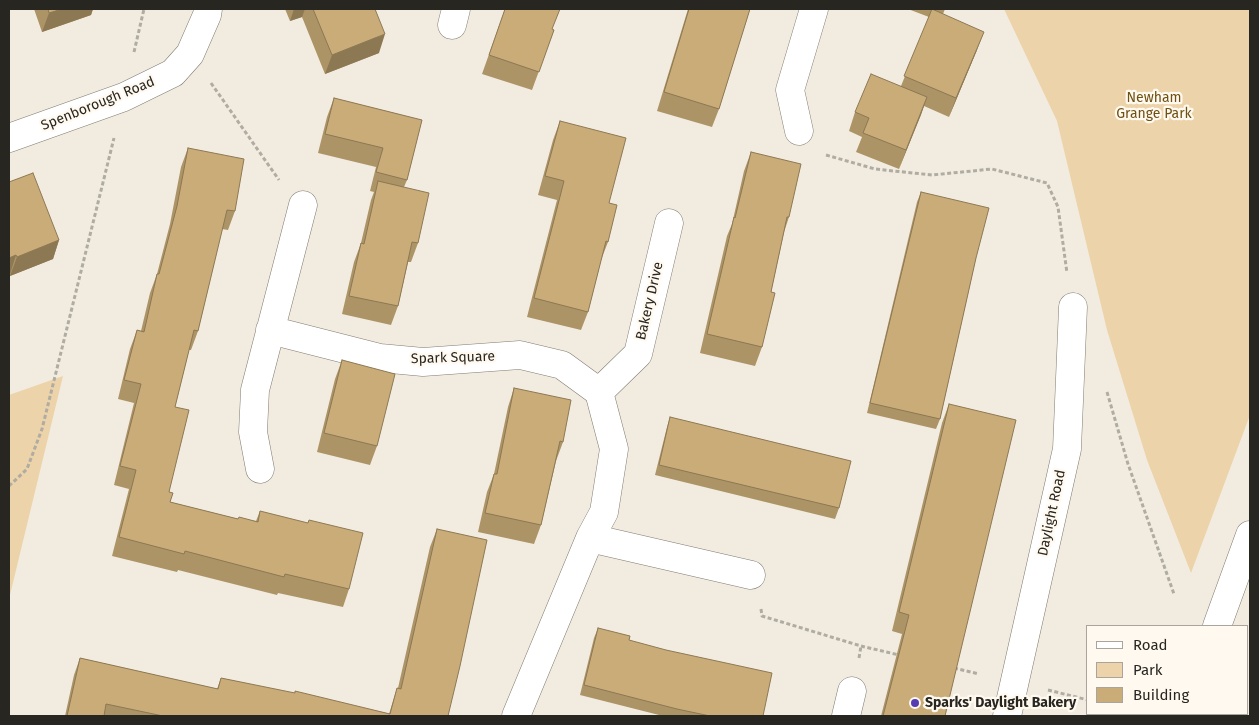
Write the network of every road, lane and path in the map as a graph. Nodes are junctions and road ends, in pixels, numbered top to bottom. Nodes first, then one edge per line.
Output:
1 (208, 9) edge
2 (814, 9) edge
3 (190, 54) junction
4 (124, 97) junction
5 (799, 131) joint
6 (9, 138) edge
7 (303, 205) joint
8 (669, 223) dead end
9 (1073, 307) joint
10 (270, 330) junction
11 (1105, 384) dead end
12 (599, 392) junction
13 (260, 469) dead end
14 (9, 486) edge
15 (1250, 535) edge
16 (590, 538) junction
17 (750, 575) joint
18 (1174, 594) dead end
19 (1217, 625) edge
20 (900, 656) edge
21 (948, 667) edge
22 (1016, 683) junction
23 (1086, 700) edge
24 (516, 716) edge
25 (1007, 716) edge

1 - 3 street, Spenborough Road
2 - 5 street
3 - 4 street, Spenborough Road
3 - 7 path
4 - 6 street, Spenborough Road
4 - 14 path
5 - 9 path
7 - 10 street
8 - 12 street, Bakery Drive
9 - 22 street, Daylight Road
10 - 12 street, Spark Square
10 - 13 street
11 - 18 path
12 - 16 street
15 - 19 street
16 - 17 street
16 - 24 street
17 - 20 path
21 - 22 path
22 - 23 path
22 - 25 street, Daylight Road

